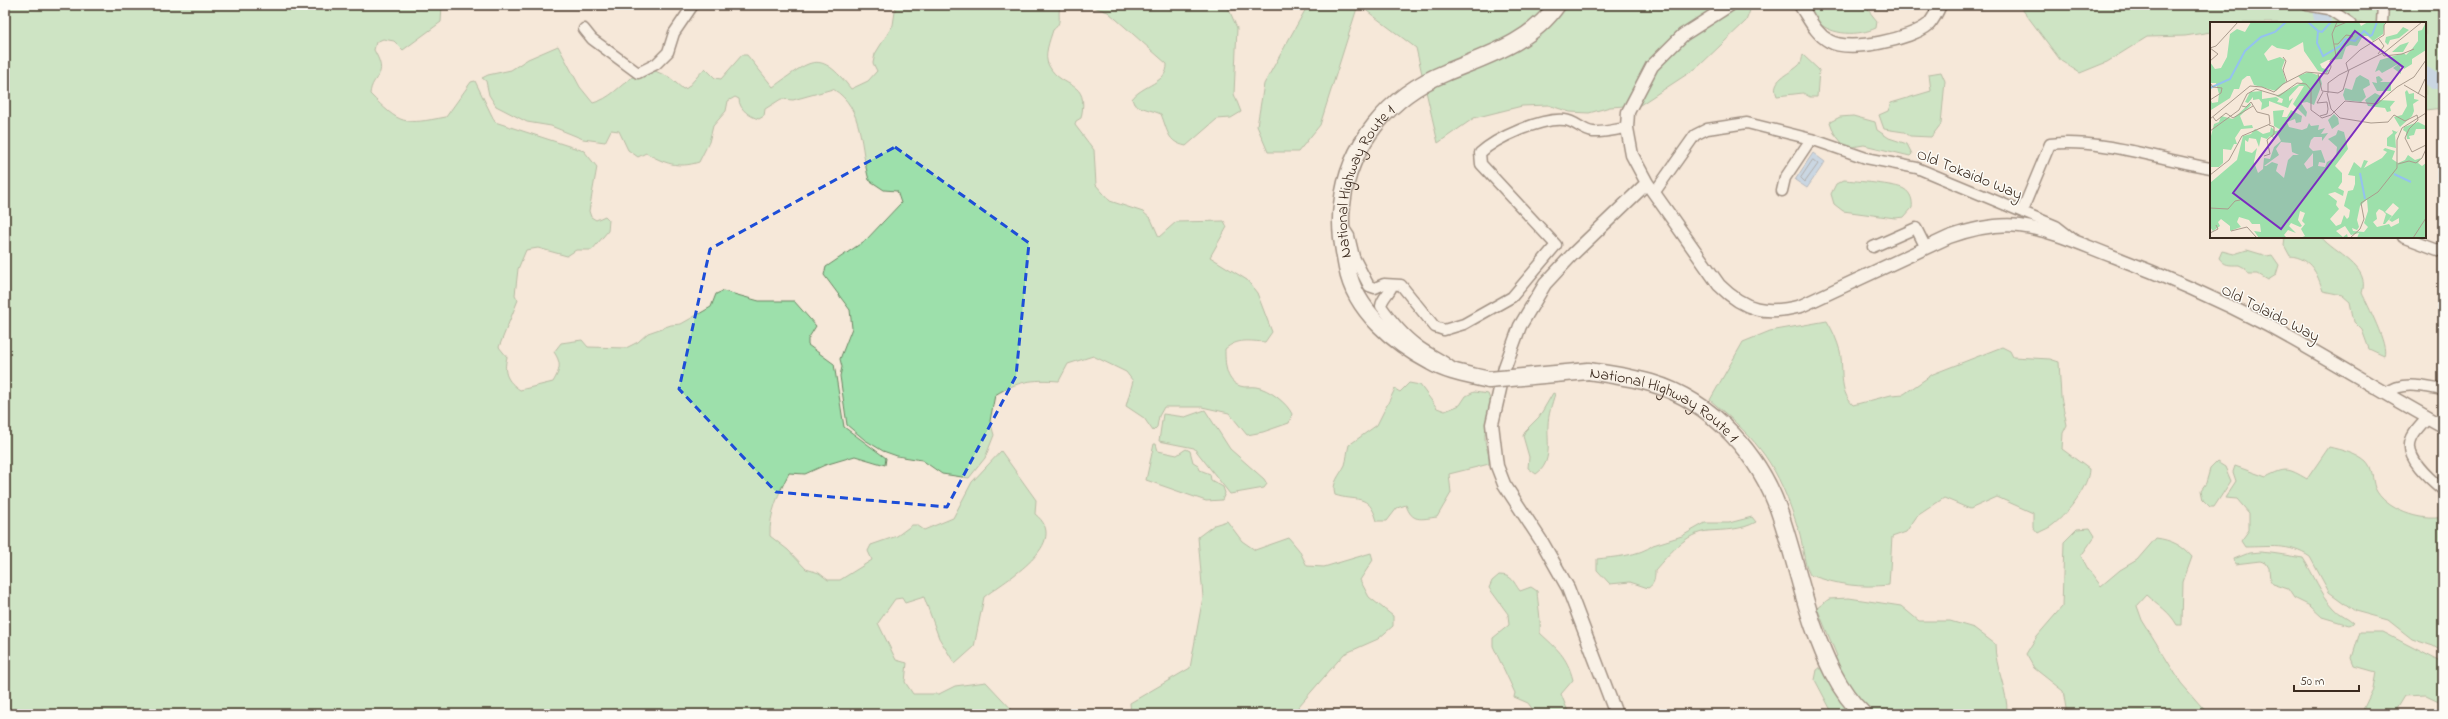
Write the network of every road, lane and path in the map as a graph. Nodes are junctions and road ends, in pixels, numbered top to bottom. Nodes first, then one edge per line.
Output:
1 (694, 5) edge
2 (1557, 5) edge
3 (1730, 5) edge
4 (1800, 5) edge
5 (1940, 5) edge
6 (2306, 5) edge
7 (2383, 5) edge
8 (2348, 22) edge
9 (2382, 22) edge
10 (584, 29) dead end
11 (1627, 128) junction
12 (1811, 139) junction
13 (2210, 168) edge
14 (1650, 188) junction
15 (1782, 191) dead end
16 (2022, 211) junction
17 (1341, 225) junction
18 (2406, 238) edge
19 (2077, 243) junction
20 (1873, 247) dead end
21 (1926, 248) junction
22 (2443, 252) edge
23 (1392, 286) junction
24 (1459, 373) junction
25 (2443, 390) edge
26 (2387, 393) junction
27 (2427, 418) junction
28 (2443, 426) edge
29 (2443, 490) edge
30 (1616, 714) edge
31 (1863, 714) edge

1 - 10 street
2 - 17 highway, National Highway Route 1
3 - 11 street, Old Tolaido Way
4 - 5 street
6 - 8 street
7 - 9 street
11 - 14 street, Old Tolaido Way
11 - 23 street
12 - 14 street, Old Tokaido Way
12 - 15 street
12 - 16 street, Old Tokaido Way
13 - 16 street
14 - 21 street, Old Tolaido Way
14 - 30 street
16 - 19 street, Old Tokaido Way
17 - 23 street
17 - 24 highway, National Highway Route 1
18 - 22 street
19 - 21 street, Old Tolaido Way
19 - 26 street, Old Tolaido Way
20 - 21 street
23 - 24 street
24 - 31 highway, National Highway Route 1, bridge
25 - 26 street
26 - 27 street, Old Tolaido Way
27 - 28 street, Old Tolaido Way
27 - 29 street

